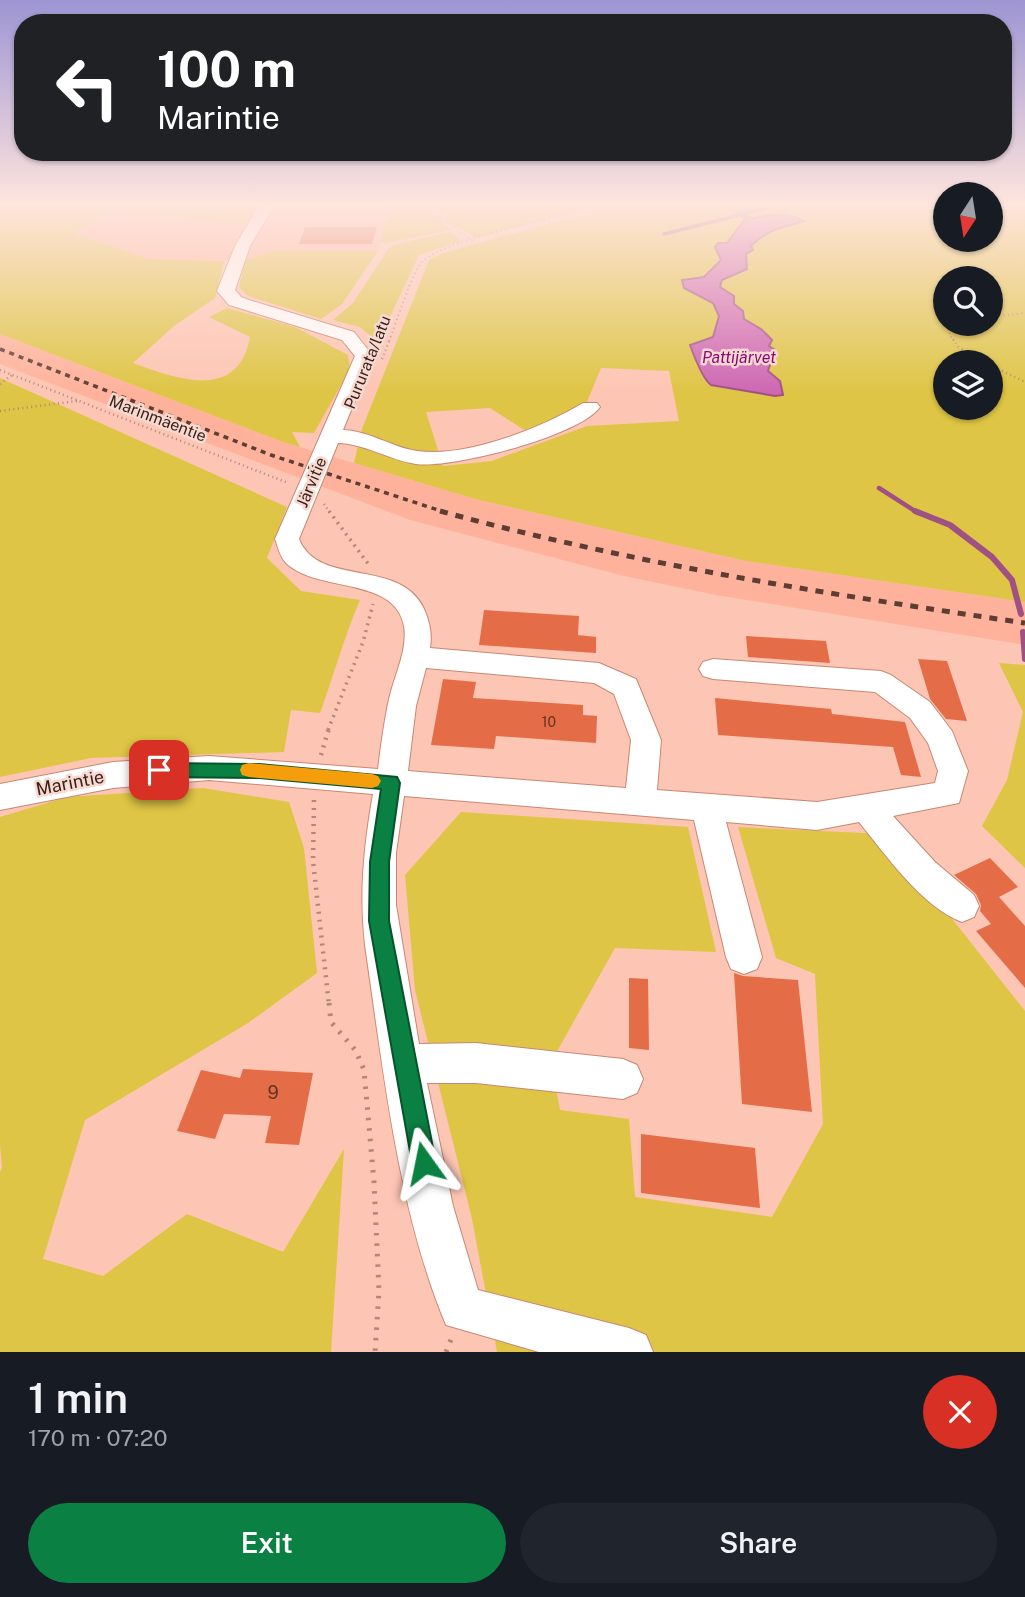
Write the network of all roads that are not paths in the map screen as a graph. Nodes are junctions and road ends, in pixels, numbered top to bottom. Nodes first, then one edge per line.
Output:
1 (234, 267) edge
2 (590, 407) dead end
3 (331, 436) junction
4 (417, 657) junction
5 (713, 668) dead end
6 (391, 783) junction
7 (0, 797) edge
8 (640, 804) junction
9 (707, 808) junction
10 (866, 808) junction
11 (962, 906) dead end
12 (744, 957) dead end
13 (384, 1067) junction
14 (623, 1079) dead end
15 (629, 1352) edge

1 - 3 street, Järvitie
2 - 3 street
3 - 4 street, Järvitie
4 - 6 street, Järvitie
4 - 8 street
5 - 10 street, Marintie
6 - 7 street, Marintie
6 - 8 street, Marintie
6 - 13 street, Järvitie
8 - 9 street, Marintie
9 - 10 street, Marintie
9 - 12 street
10 - 11 street
13 - 14 street
13 - 15 street, Järvitie

